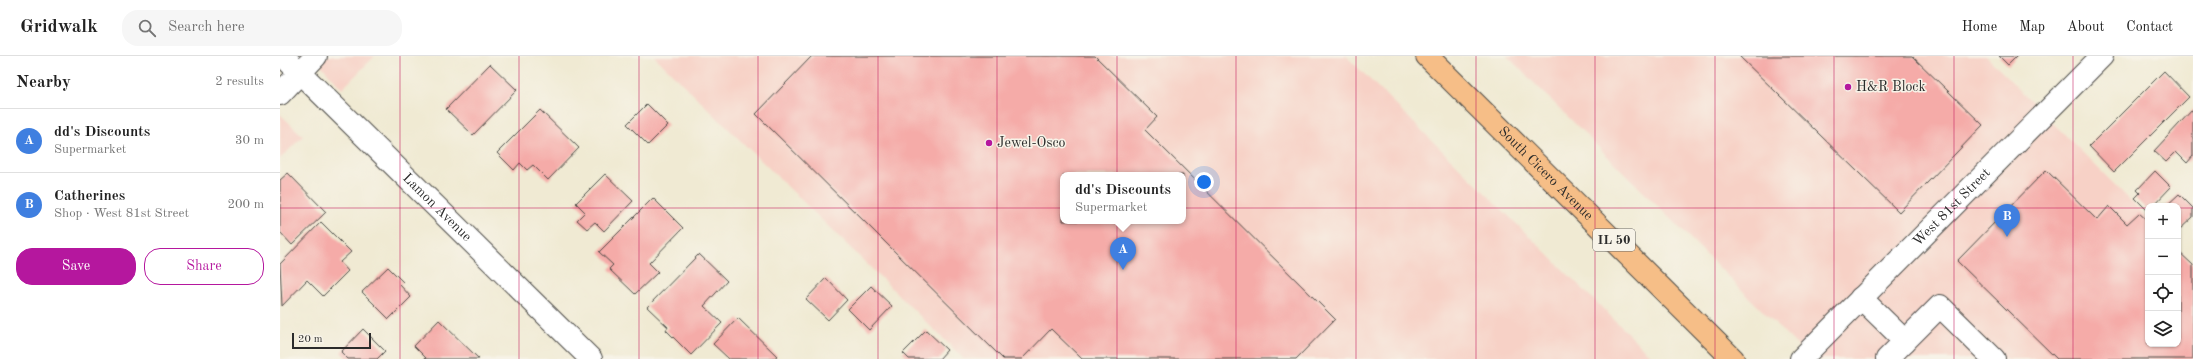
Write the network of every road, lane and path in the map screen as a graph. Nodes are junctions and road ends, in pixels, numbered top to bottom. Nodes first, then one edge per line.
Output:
1 (282, 56) edge
2 (316, 56) edge
3 (1427, 56) edge
4 (2102, 56) edge
5 (300, 73) junction
6 (280, 94) edge
7 (1861, 298) junction
8 (1905, 341) junction
9 (590, 359) edge
10 (1732, 359) edge
11 (1802, 359) edge
12 (1887, 359) edge
13 (1994, 359) edge

1 - 5 street, Lamon Avenue
2 - 5 street
3 - 10 main road, South Cicero Avenue / IL 50
4 - 7 street, West 81st Street
5 - 6 street
5 - 9 street, Lamon Avenue
7 - 8 street
7 - 11 street, West 81st Street
8 - 12 street
8 - 13 street

